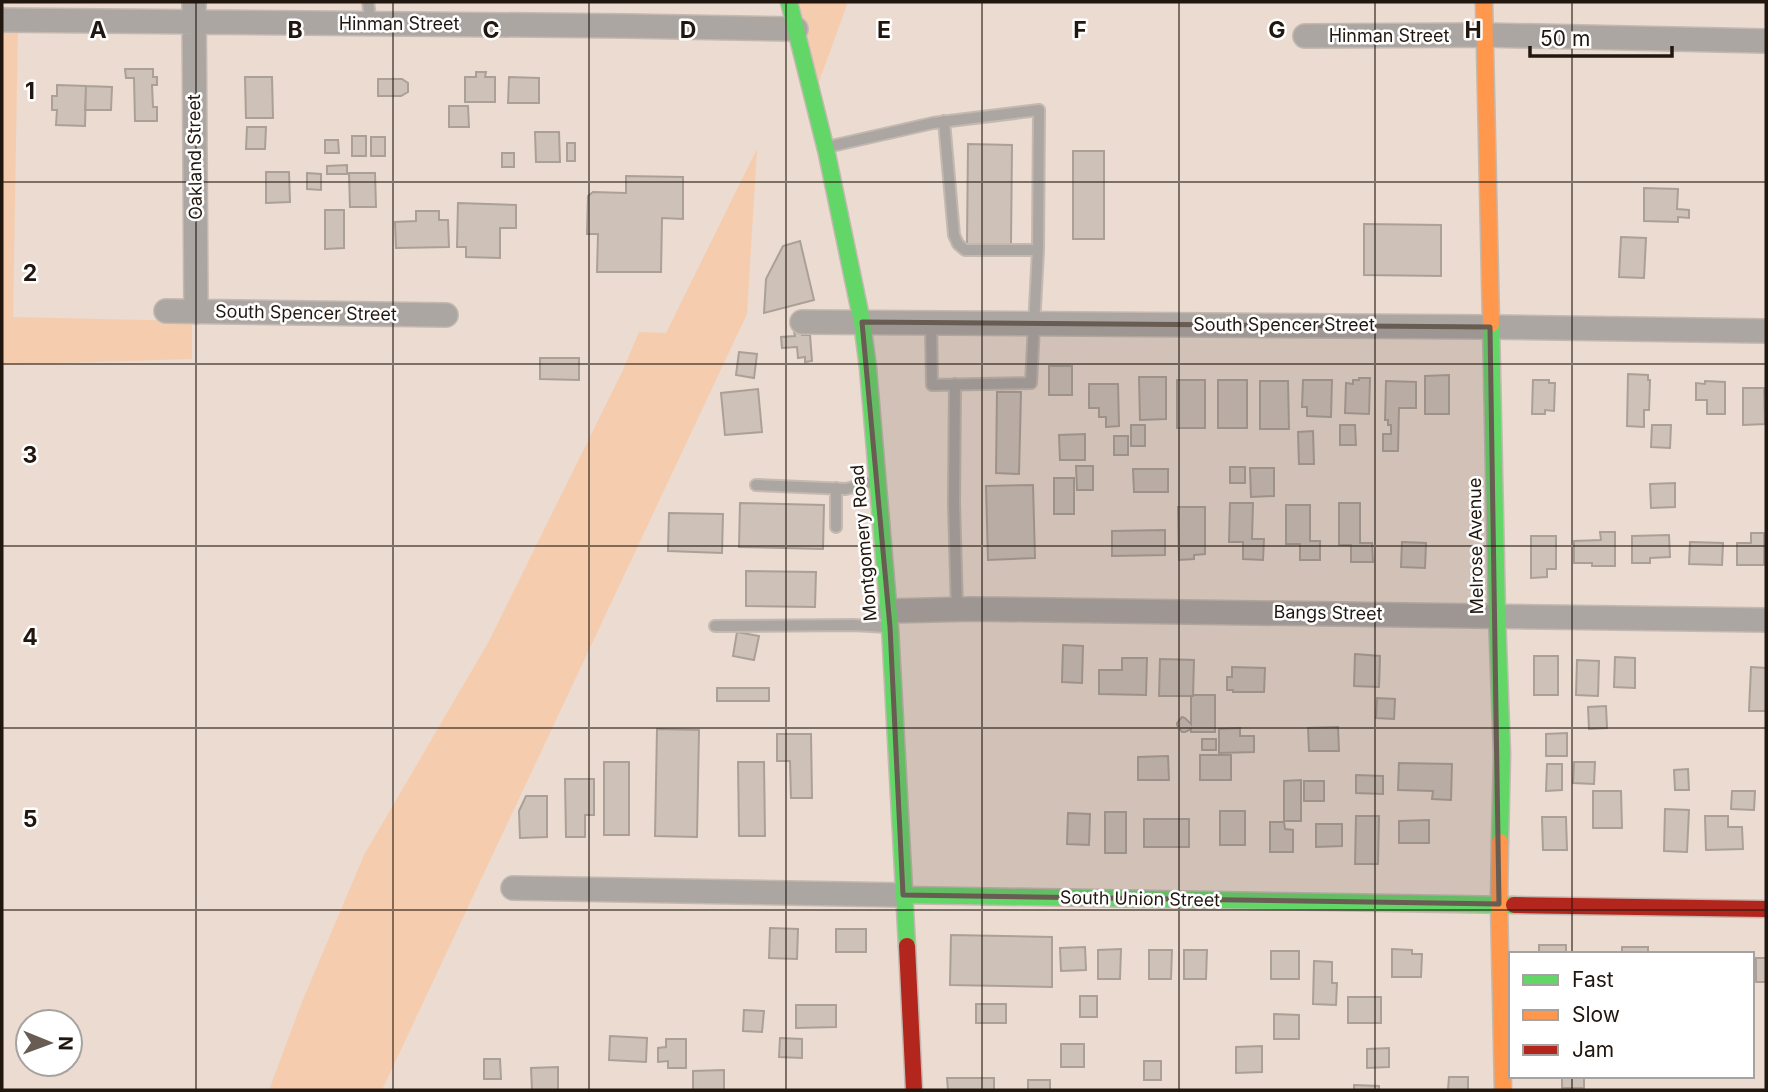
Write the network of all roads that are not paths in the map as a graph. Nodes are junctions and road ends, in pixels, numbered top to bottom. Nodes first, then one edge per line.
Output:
1 (789, 2) edge
2 (1484, 2) edge
3 (194, 12) edge
4 (369, 13) edge
5 (2, 20) edge
6 (796, 29) junction
7 (1484, 35) junction
8 (1306, 36) dead end
9 (1766, 41) edge
10 (944, 121) junction
11 (825, 148) junction
12 (1038, 250) junction
13 (166, 312) dead end
14 (196, 312) junction
15 (446, 315) dead end
16 (802, 322) dead end
17 (862, 322) junction
18 (931, 323) junction
19 (1034, 324) junction
20 (1490, 327) junction
21 (1766, 331) edge
22 (955, 384) junction
23 (879, 480) junction
24 (756, 485) dead end
25 (836, 488) junction
26 (836, 527) dead end
27 (957, 608) junction
28 (1497, 615) junction
29 (890, 619) junction
30 (1766, 620) edge
31 (715, 626) dead end
32 (513, 888) dead end
33 (904, 895) junction
34 (1499, 904) junction
35 (1766, 909) edge
36 (914, 1090) edge
37 (1503, 1090) edge

1 - 6 street, Montgomery Road
2 - 7 street, Melrose Avenue
3 - 4 street, Hinman Street
3 - 5 street, Hinman Street
3 - 14 street, Oakland Street
4 - 6 street, Hinman Street
6 - 11 street, Montgomery Road
7 - 8 street, Hinman Street
7 - 9 street, Hinman Street
7 - 20 street, Melrose Avenue
10 - 11 lane
10 - 12 lane
10 - 12 lane
11 - 17 street, Montgomery Road
12 - 19 lane
13 - 14 street, South Spencer Street
14 - 15 street, South Spencer Street
16 - 17 street, South Spencer Street
17 - 18 street, South Spencer Street
17 - 23 street, Montgomery Road
18 - 19 street, South Spencer Street
18 - 22 lane
19 - 20 street, South Spencer Street
19 - 22 lane
20 - 21 street, South Spencer Street
20 - 28 street, Melrose Avenue
22 - 27 lane
23 - 25 lane
23 - 29 street, Montgomery Road
24 - 25 lane
25 - 26 lane
27 - 28 street, Bangs Street
27 - 29 street, Bangs Street
28 - 30 street, Bangs Street
28 - 34 street, Melrose Avenue
29 - 31 lane
29 - 33 street, Montgomery Road
32 - 33 street, South Union Street
33 - 34 street, South Union Street
33 - 36 street, Montgomery Road
34 - 35 street, South Union Street
34 - 37 street, Melrose Avenue

